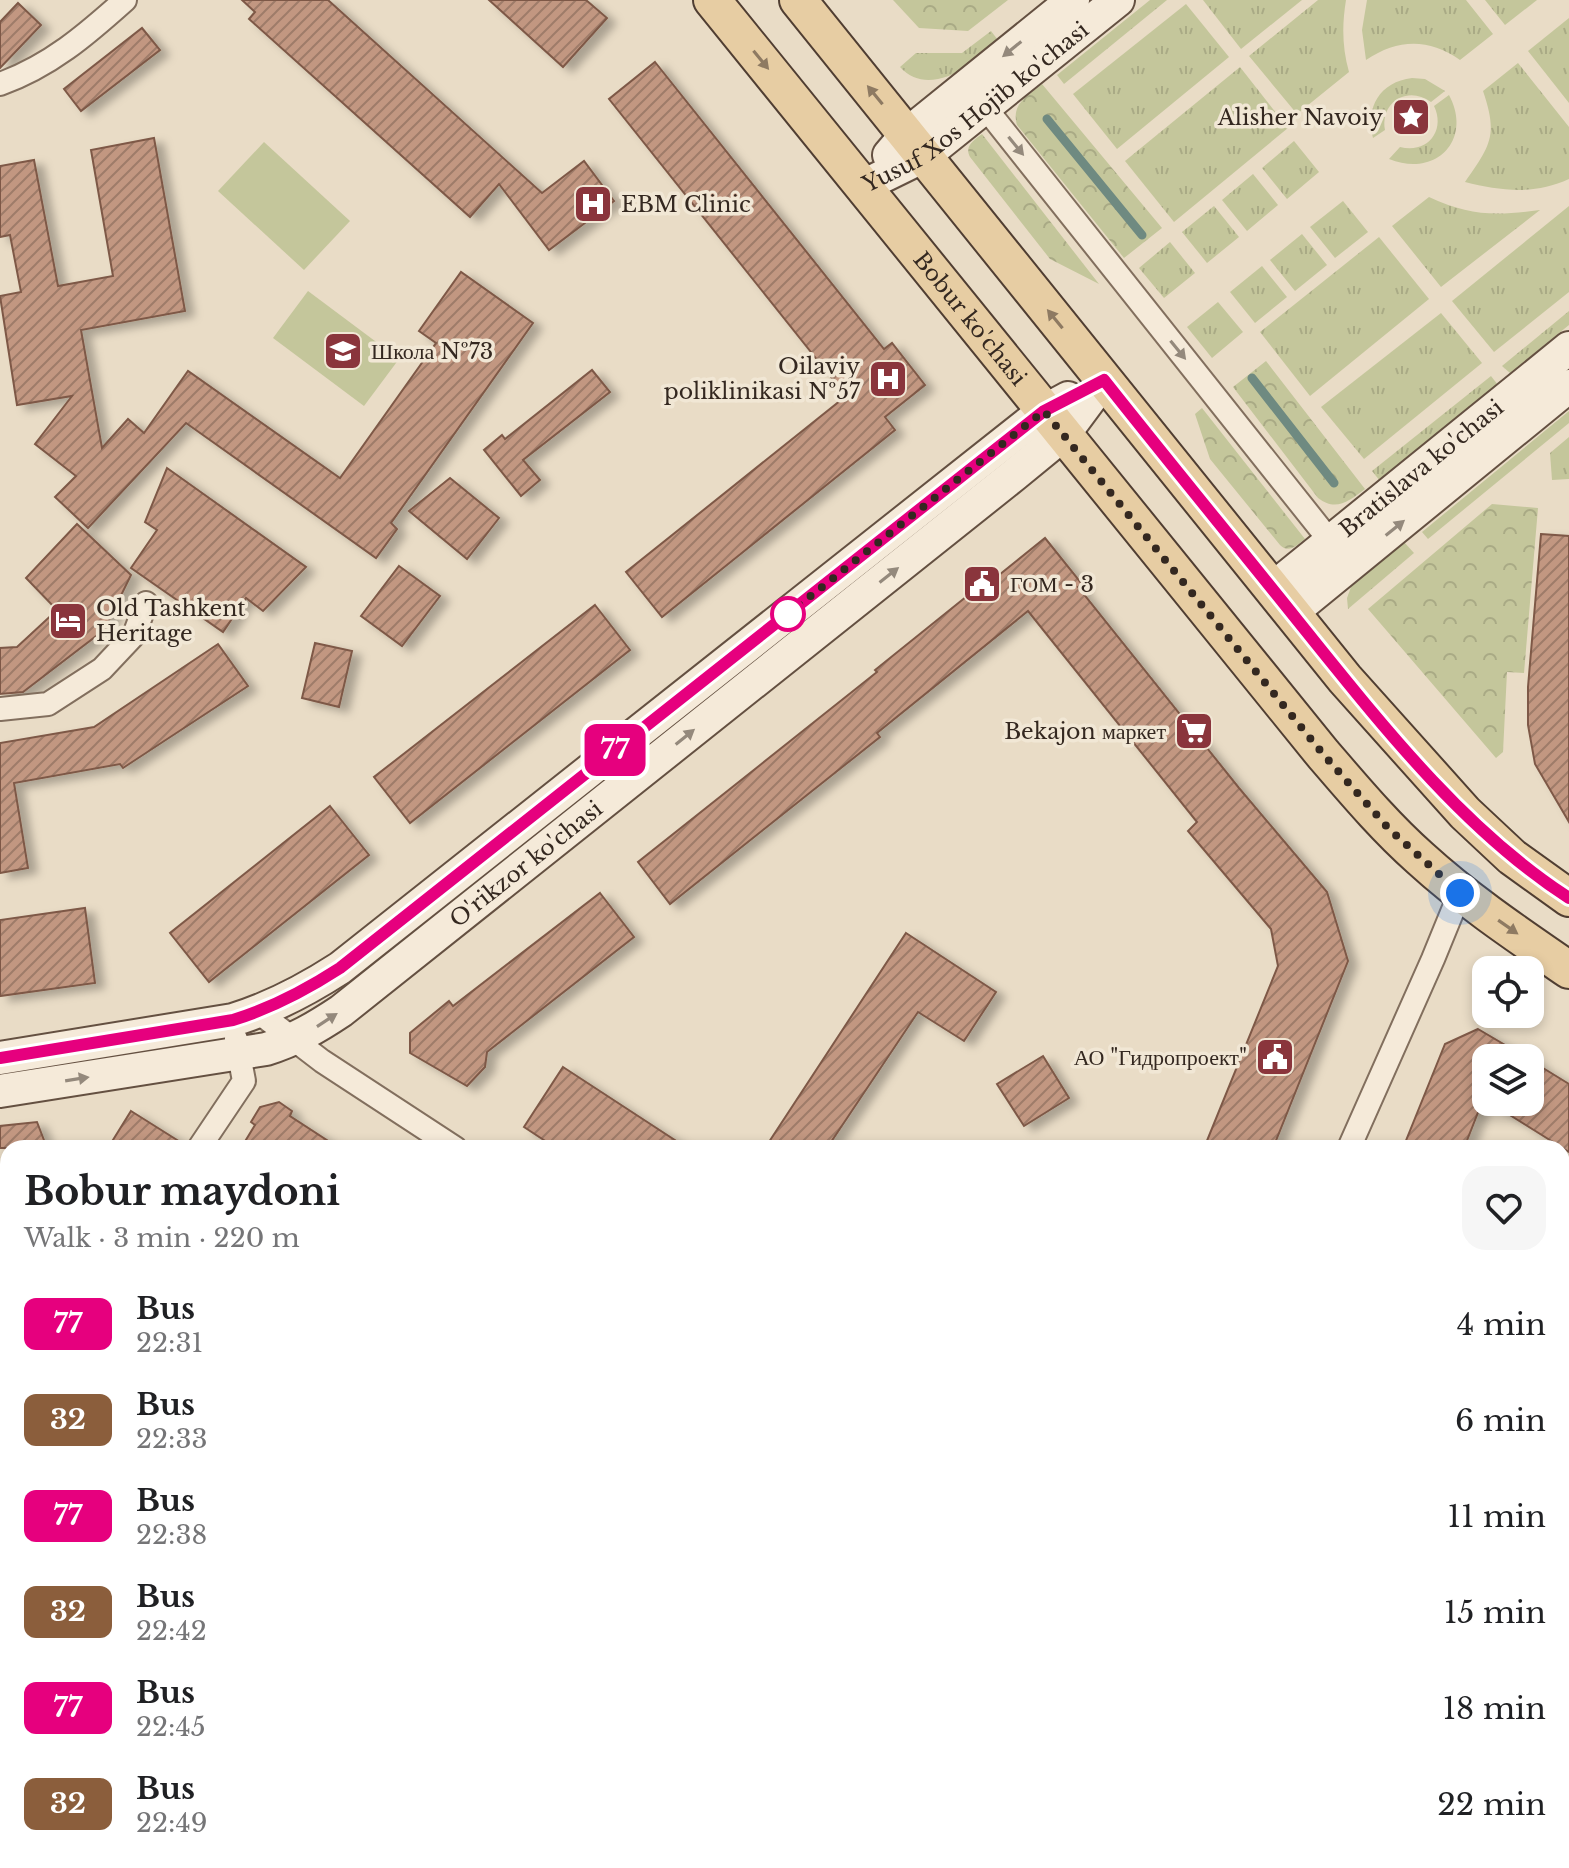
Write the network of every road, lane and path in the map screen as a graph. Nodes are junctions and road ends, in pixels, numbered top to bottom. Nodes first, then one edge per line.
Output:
1 (125, 0) edge
2 (712, 0) edge
3 (798, 0) edge
4 (1073, 0) edge
5 (1118, 0) edge
6 (0, 84) edge
7 (976, 96) junction
8 (915, 146) junction
9 (863, 186) junction
10 (1569, 348) edge
11 (1104, 380) junction
12 (1569, 386) edge
13 (1054, 422) junction
14 (1340, 554) junction
15 (1282, 601) junction
16 (146, 603) dead end
17 (0, 709) edge
18 (1460, 893) junction
19 (1569, 898) edge
20 (1569, 970) edge
21 (245, 1016) junction
22 (293, 1041) junction
23 (239, 1054) junction
24 (0, 1058) edge
25 (0, 1091) edge
26 (204, 1140) edge
27 (443, 1140) edge
28 (1353, 1140) edge

1 - 6 street
2 -> 9 main road, Bobur ko'chasi
8 -> 3 main road
4 -> 7 main road, Yusuf Xos Hojib ko'chasi
5 - 7 main road, Yusuf Xos Hojib ko'chasi
7 - 8 main road, Yusuf Xos Hojib ko'chasi
7 -> 14 street
8 - 9 main road, Yusuf Xos Hojib ko'chasi
11 -> 8 main road
9 - 13 main road, Bobur ko'chasi
10 - 14 main road, Bratislava ko'chasi
11 - 13 main road
11 - 15 main road
14 -> 12 main road, Bratislava ko'chasi
13 - 18 main road, Bobur ko'chasi
13 - 21 main road, O'rikzor ko'chasi
22 -> 13 main road, O'rikzor ko'chasi
14 - 15 main road, Bratislava ko'chasi
15 - 19 main road
16 - 17 street
18 -> 20 main road, Bobur ko'chasi
18 - 28 street
21 - 22 street
21 - 23 street
21 - 24 main road, O'rikzor ko'chasi
22 - 23 main road, O'rikzor ko'chasi
22 - 27 street
25 -> 23 main road, O'rikzor ko'chasi
23 - 26 street

